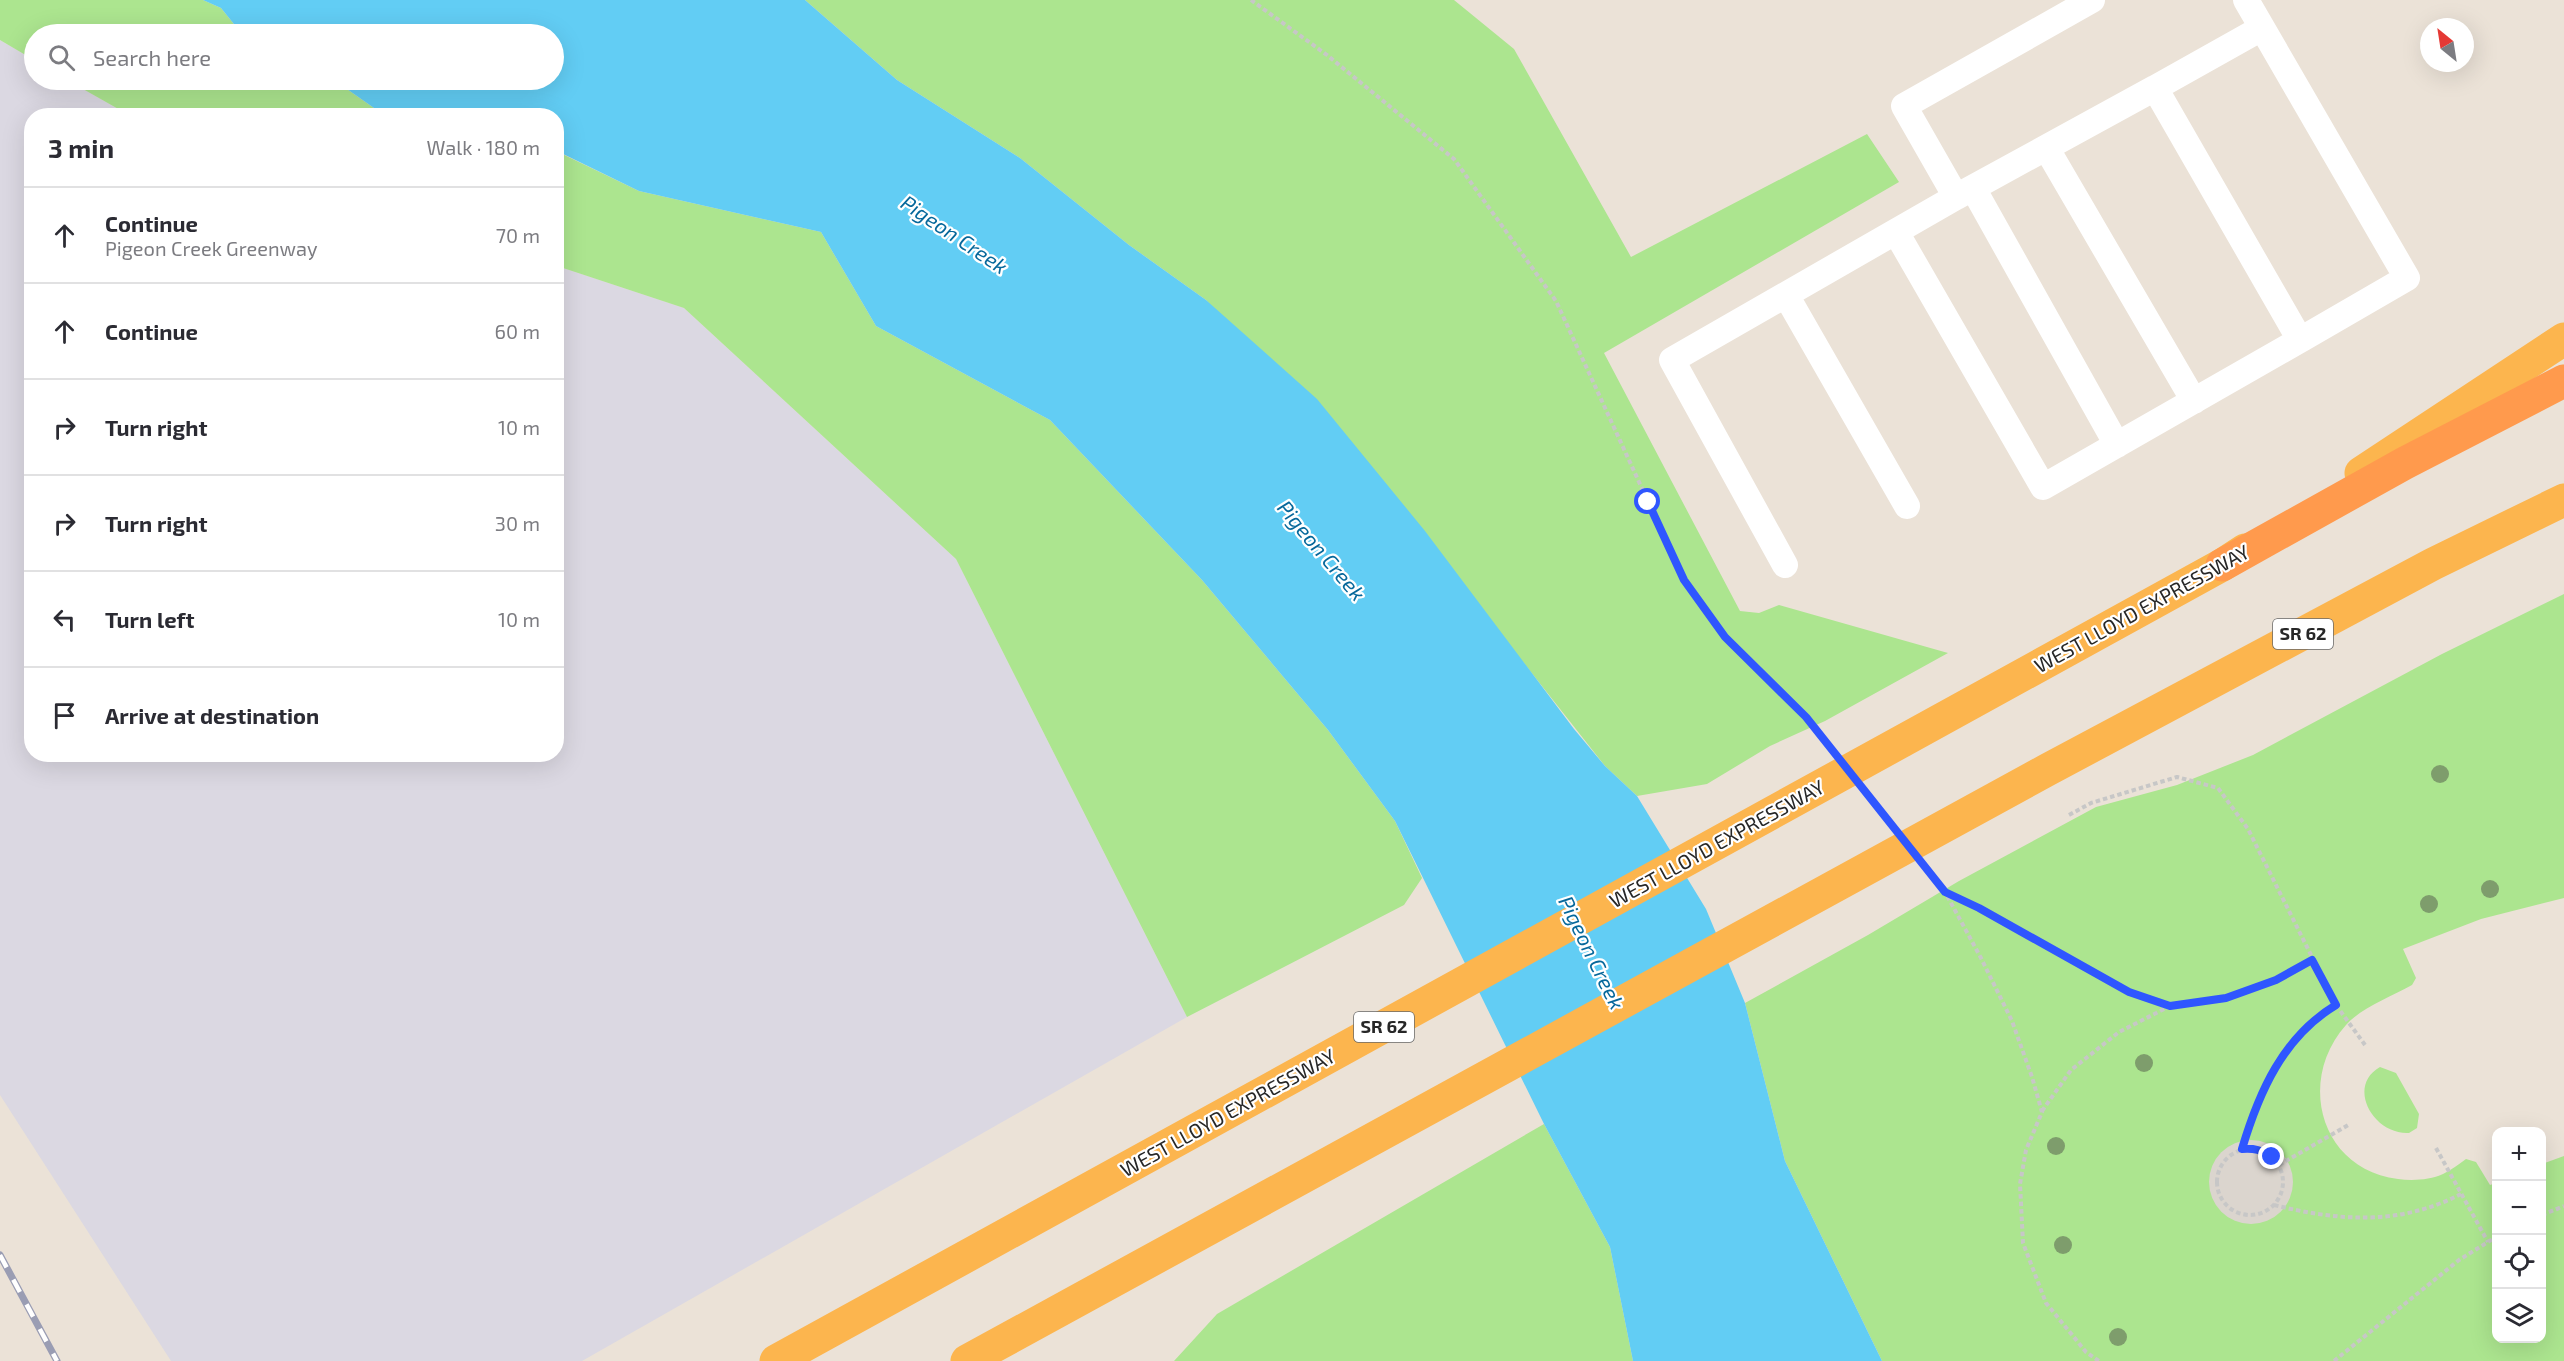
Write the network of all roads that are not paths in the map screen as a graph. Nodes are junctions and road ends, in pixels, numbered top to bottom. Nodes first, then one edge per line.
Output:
1 (2092, 0) edge
2 (2246, 0) edge
3 (2262, 28) junction
4 (2156, 88) junction
5 (2048, 149) junction
6 (1965, 193) junction
7 (1896, 232) junction
8 (1786, 295) junction
9 (2564, 339) edge
10 (2300, 340) junction
11 (2564, 381) edge
12 (2194, 401) junction
13 (2117, 444) junction
14 (2564, 500) edge
15 (1907, 506) dead end
16 (1785, 565) dead end
17 (2222, 565) junction
18 (776, 1361) edge
19 (967, 1361) edge

1 - 6 lane
2 - 3 lane
3 - 4 lane
3 - 10 lane
4 - 5 lane
4 - 10 lane
5 - 6 lane
5 - 12 lane
6 - 7 lane
6 - 13 lane
7 - 8 lane
7 - 13 lane
8 - 15 lane
8 - 16 lane
9 - 17 highway
10 - 12 lane
11 - 17 highway, WEST LLOYD EXPRESSWAY / SR 62
12 - 13 lane
14 - 19 highway, SR 62
17 - 18 highway, WEST LLOYD EXPRESSWAY / SR 62

